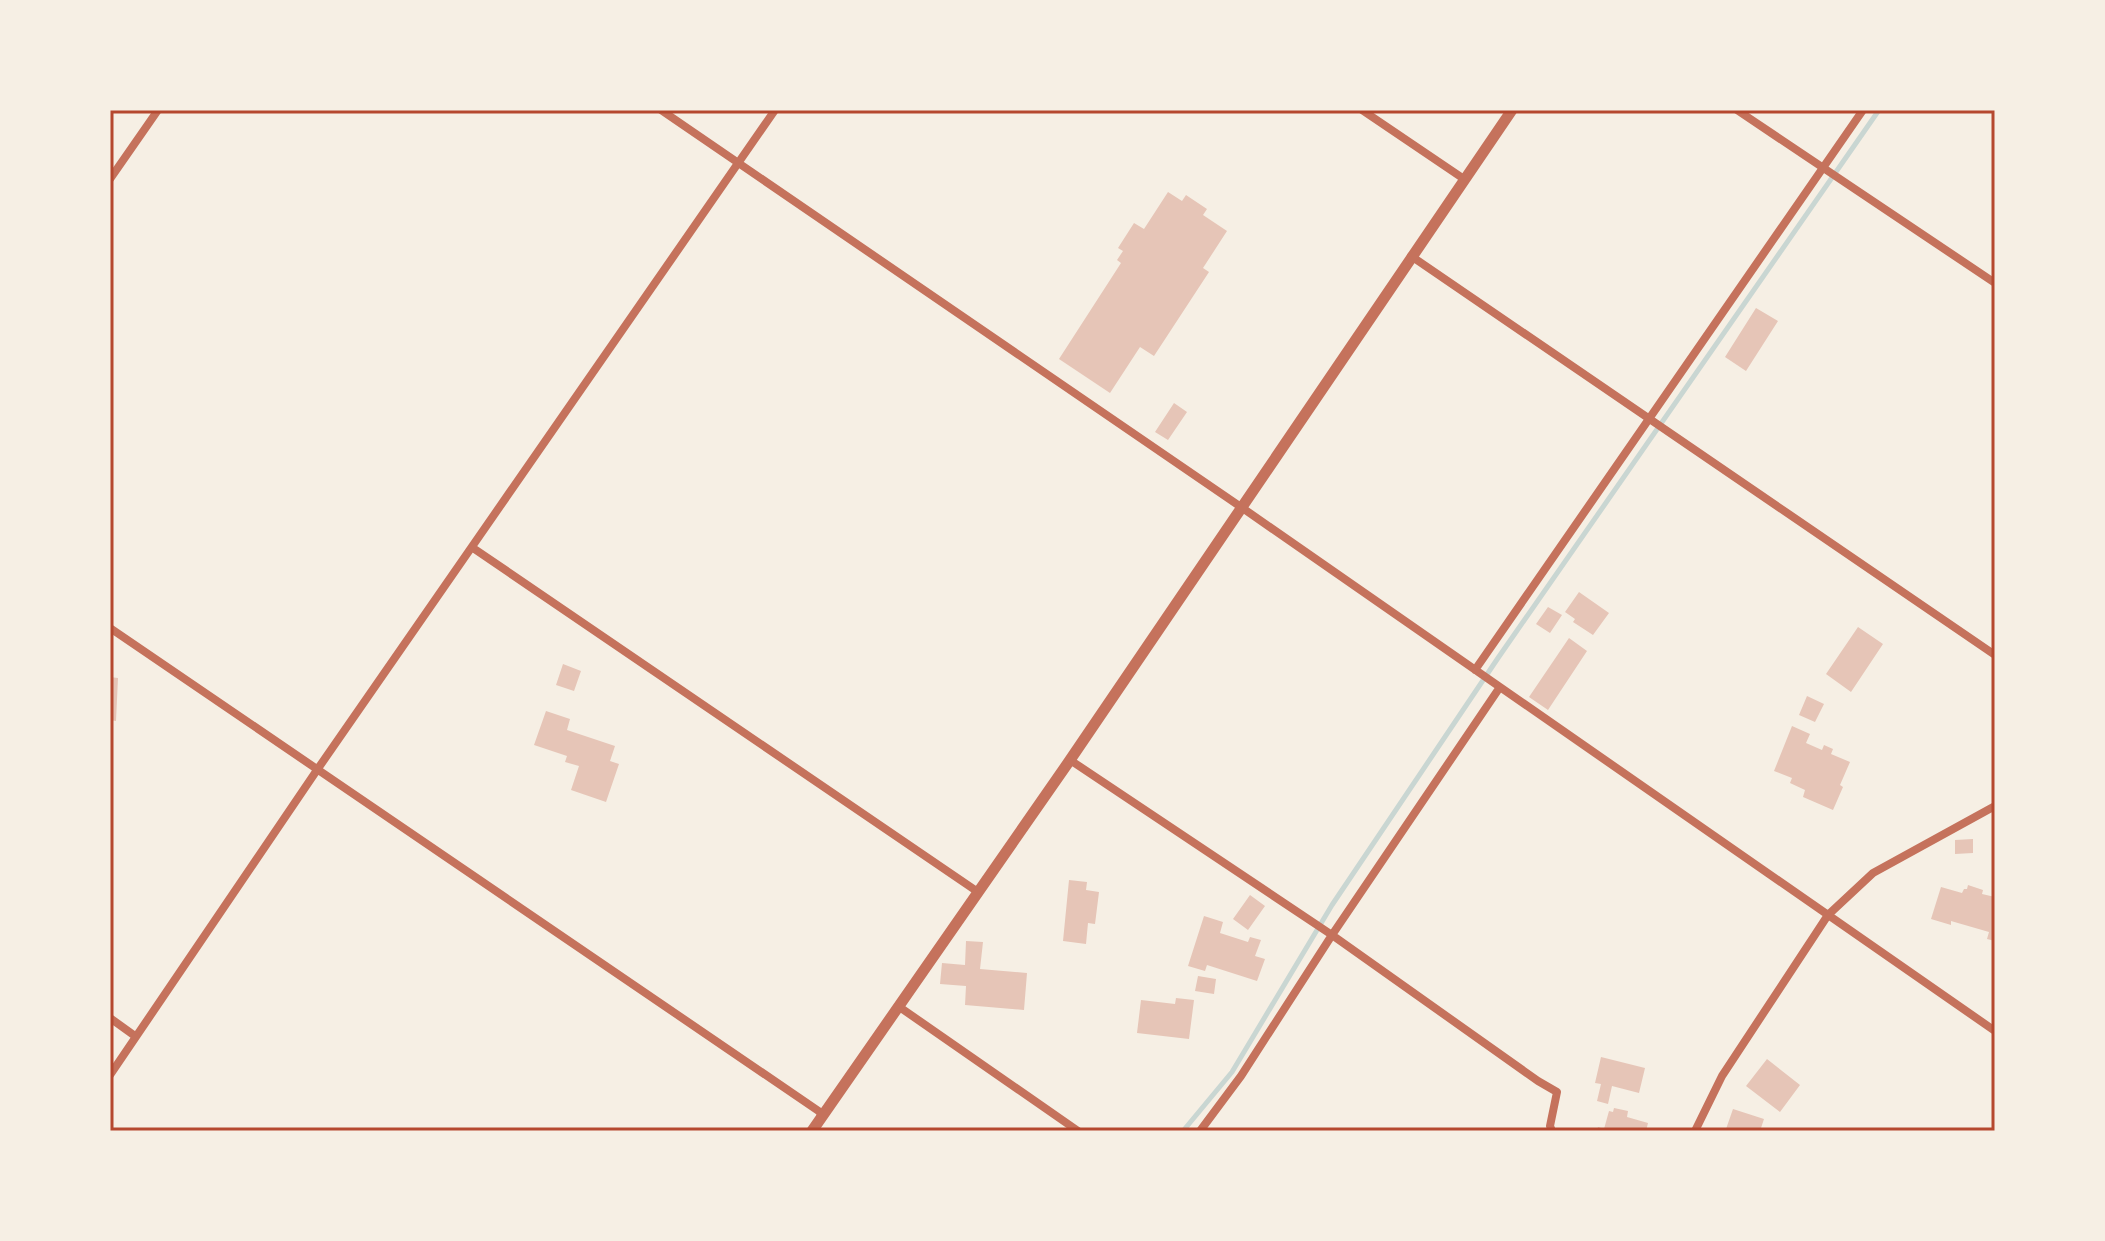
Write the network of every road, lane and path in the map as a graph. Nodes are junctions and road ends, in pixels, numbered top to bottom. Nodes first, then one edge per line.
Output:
1 (158, 110) edge
2 (661, 110) edge
3 (775, 110) edge
4 (1362, 110) edge
5 (1512, 110) edge
6 (1737, 110) edge
7 (1863, 110) edge
8 (739, 162) junction
9 (1823, 167) junction
10 (110, 179) edge
11 (1464, 179) junction
12 (1411, 256) junction
13 (1995, 283) edge
14 (1650, 418) junction
15 (1241, 507) junction
16 (473, 548) junction
17 (110, 628) edge
18 (1995, 655) edge
19 (1475, 670) junction
20 (1500, 687) junction
21 (1070, 760) junction
22 (317, 770) junction
23 (1995, 806) edge
24 (978, 892) junction
25 (1828, 915) junction
26 (1332, 935) junction
27 (898, 1006) junction
28 (110, 1018) edge
29 (1995, 1031) edge
30 (135, 1036) junction
31 (110, 1075) edge
32 (821, 1118) junction
33 (812, 1131) edge
34 (1078, 1131) edge
35 (1200, 1131) edge
36 (1552, 1131) edge
37 (1695, 1131) edge

1 - 10 street
2 - 8 street
3 - 8 street
4 - 11 street
5 - 11 street
6 - 9 street
7 - 9 street
8 - 15 street
8 - 16 street
9 - 13 street
9 - 14 street
11 - 12 street
12 - 14 street
12 - 15 street
14 - 18 street
14 - 19 street
15 - 19 street
15 - 21 street
16 - 22 street
16 - 24 street
17 - 22 street
19 - 20 street
20 - 25 street
20 - 26 street
21 - 24 street
21 - 26 street
22 - 30 street
22 - 32 street
23 - 25 street
24 - 27 street
25 - 29 street
25 - 37 street
26 - 35 street
26 - 36 street
27 - 32 street
27 - 34 street
28 - 30 street
30 - 31 street
32 - 33 street

